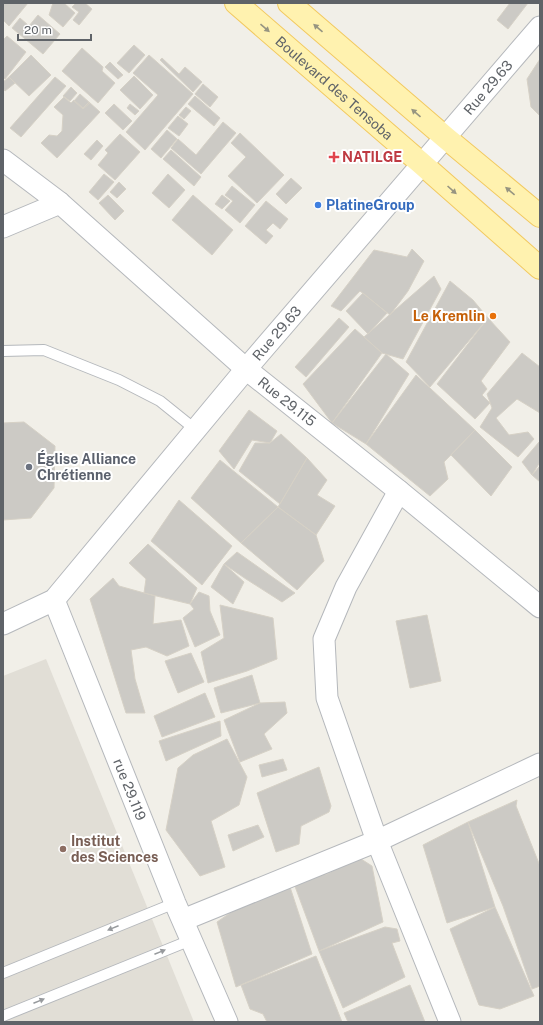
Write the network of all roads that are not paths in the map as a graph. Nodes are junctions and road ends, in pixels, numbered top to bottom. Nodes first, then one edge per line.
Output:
1 (236, 3) edge
2 (289, 3) edge
3 (540, 27) edge
4 (446, 138) junction
5 (3, 160) edge
6 (422, 164) junction
7 (60, 203) junction
8 (540, 216) edge
9 (3, 227) edge
10 (540, 268) edge
11 (3, 351) edge
12 (246, 369) junction
13 (196, 430) junction
14 (399, 491) junction
15 (54, 600) junction
16 (540, 607) edge
17 (3, 624) edge
18 (540, 764) edge
19 (378, 841) junction
20 (179, 912) junction
21 (191, 940) junction
22 (3, 973) edge
23 (3, 1016) edge
24 (227, 1022) edge
25 (450, 1022) edge

1 -> 6 main road, Boulevard des Tensoba
4 -> 2 main road
3 - 4 street, Rue 29.63
4 - 6 street, Rue 29.63
8 -> 4 main road
5 - 7 street, Rue 29.115
6 -> 10 main road, Boulevard des Tensoba
6 - 12 street, Rue 29.63
7 - 9 street
7 - 12 street, Rue 29.115
11 - 13 lane
12 - 13 street, Rue 29.63
12 - 14 street, Rue 29.115
13 - 15 street, Rue 29.63
14 - 16 street, Rue 29.115
14 - 19 street
15 - 17 street, Rue 29.63
15 - 20 street, rue 29.119
18 - 19 street
19 - 20 street
19 - 25 street
20 - 21 street, rue 29.119
20 -> 22 lane
23 -> 21 lane
21 - 24 street, rue 29.119

